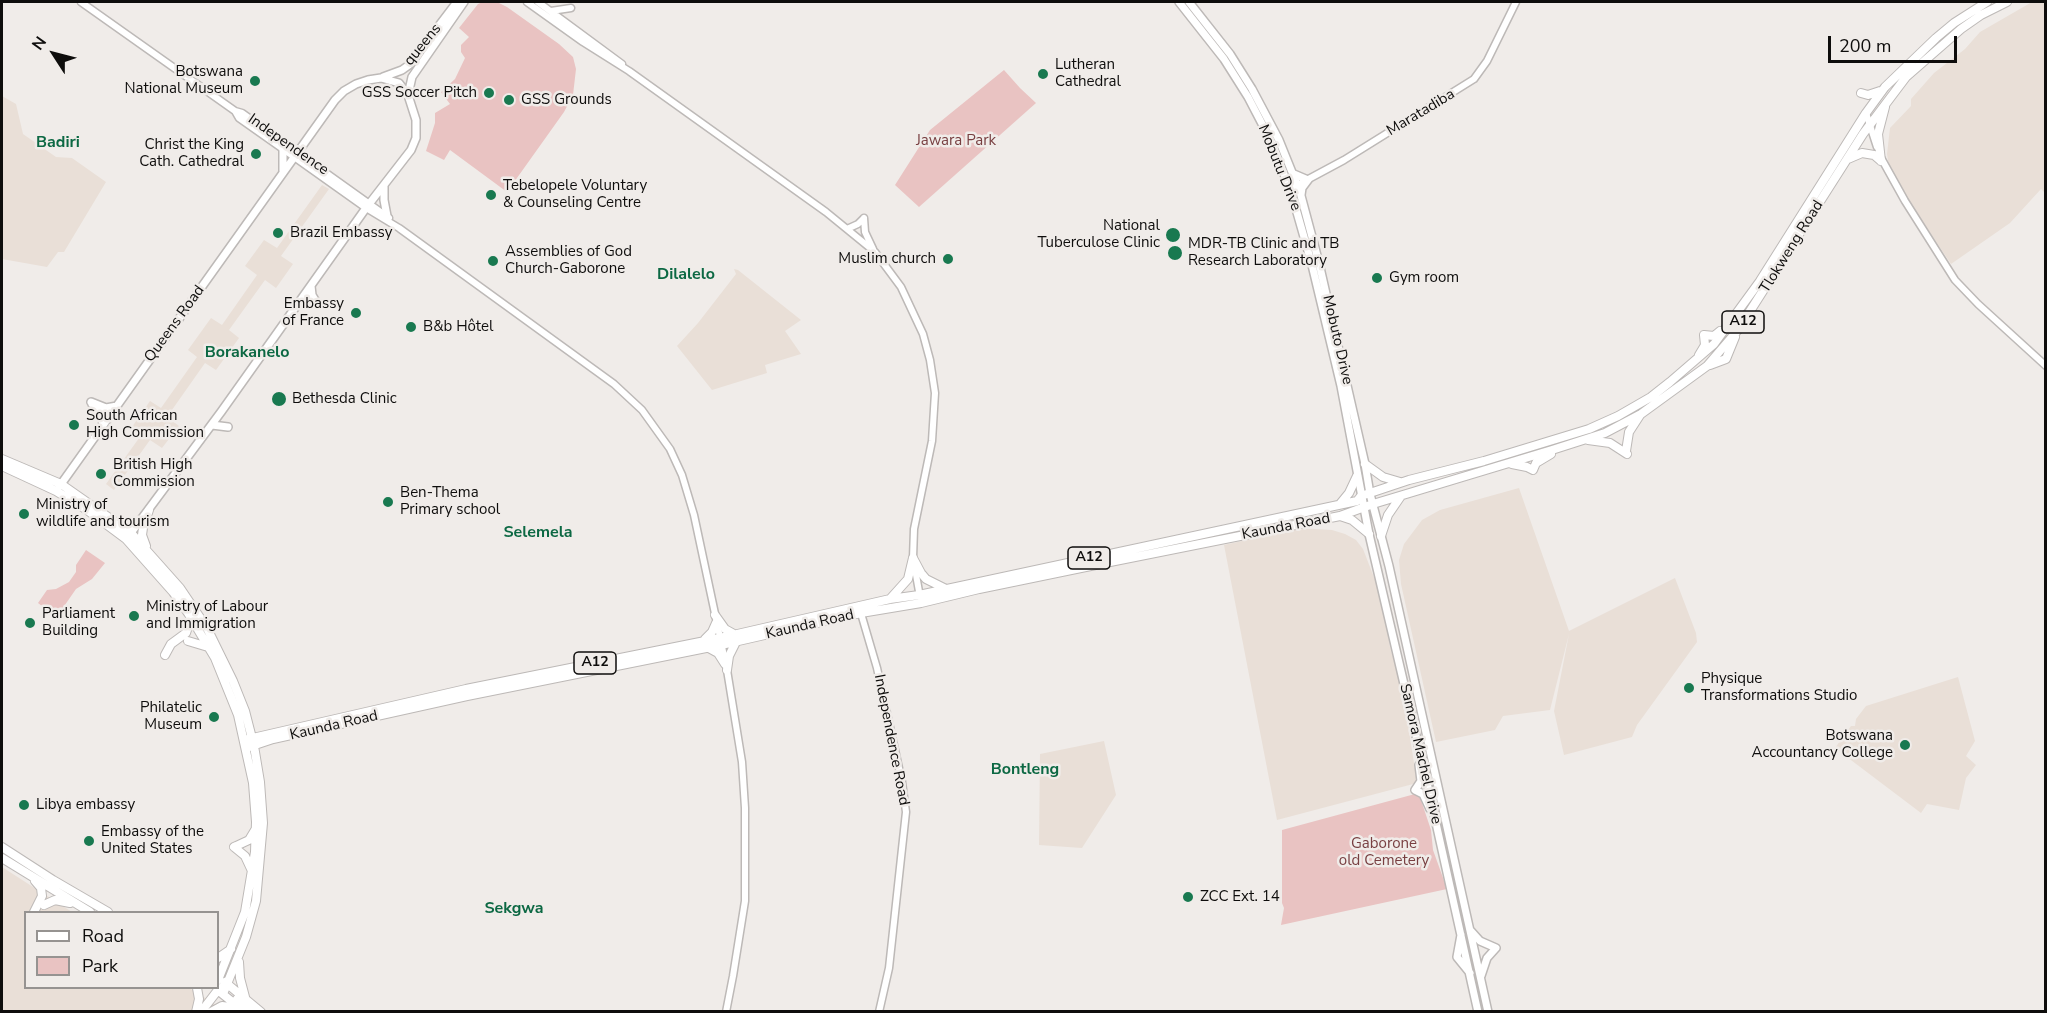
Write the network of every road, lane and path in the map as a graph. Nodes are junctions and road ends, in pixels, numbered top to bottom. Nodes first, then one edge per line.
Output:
1 (81, 2) edge
2 (457, 2) edge
3 (465, 2) edge
4 (527, 2) edge
5 (538, 2) edge
6 (1179, 2) edge
7 (1189, 2) edge
8 (1516, 2) edge
9 (1987, 2) edge
10 (2007, 2) edge
11 (571, 8) dead end
12 (550, 11) junction
13 (629, 71) junction
14 (381, 78) junction
15 (1885, 87) junction
16 (1862, 93) dead end
17 (408, 95) junction
18 (1887, 102) junction
19 (235, 111) junction
20 (1866, 113) junction
21 (1869, 125) junction
22 (283, 149) junction
23 (297, 155) junction
24 (1847, 159) junction
25 (1881, 161) junction
26 (283, 174) junction
27 (1293, 174) junction
28 (1308, 180) junction
29 (384, 185) junction
30 (1294, 187) junction
31 (1301, 195) junction
32 (368, 206) junction
33 (387, 216) junction
34 (399, 228) junction
35 (847, 229) junction
36 (875, 252) junction
37 (311, 286) junction
38 (300, 301) junction
39 (1732, 320) junction
40 (1691, 365) junction
41 (2046, 366) edge
42 (117, 405) junction
43 (221, 412) junction
44 (1641, 414) junction
45 (103, 425) junction
46 (212, 425) junction
47 (1585, 440) junction
48 (1552, 450) junction
49 (2, 459) edge
50 (1365, 464) junction
51 (1509, 464) junction
52 (2, 466) edge
53 (1357, 476) junction
54 (1409, 480) junction
55 (58, 487) junction
56 (1370, 494) junction
57 (1361, 496) junction
58 (1401, 496) junction
59 (1340, 504) junction
60 (1373, 504) junction
61 (1365, 508) junction
62 (149, 510) junction
63 (1340, 516) junction
64 (1369, 534) junction
65 (128, 536) junction
66 (1381, 536) junction
67 (148, 550) junction
68 (913, 558) junction
69 (946, 589) junction
70 (890, 599) junction
71 (920, 599) junction
72 (860, 610) junction
73 (191, 618) junction
74 (716, 619) junction
75 (735, 638) junction
76 (188, 641) dead end
77 (721, 642) junction
78 (705, 643) junction
79 (209, 648) junction
80 (165, 655) dead end
81 (726, 667) junction
82 (245, 711) junction
83 (270, 737) junction
84 (249, 743) junction
85 (1421, 755) junction
86 (255, 759) junction
87 (1436, 819) junction
88 (256, 830) junction
89 (2, 847) edge
90 (2, 858) edge
91 (26, 873) junction
92 (252, 873) junction
93 (44, 905) dead end
94 (80, 907) junction
95 (34, 911) edge
96 (88, 911) edge
97 (106, 911) edge
98 (1470, 930) junction
99 (247, 932) junction
100 (232, 948) junction
101 (240, 954) junction
102 (219, 957) edge
103 (1480, 979) junction
104 (220, 984) edge
105 (198, 989) edge
106 (216, 989) edge
107 (245, 999) junction
108 (243, 1010) edge
109 (196, 1011) edge
110 (201, 1011) edge
111 (211, 1011) edge
112 (250, 1011) edge
113 (261, 1011) edge
114 (726, 1011) edge
115 (879, 1011) edge
116 (1478, 1011) edge
117 (1488, 1011) edge

1 - 19 street
2 - 14 main road, queens
3 - 17 main road, queens
4 - 13 street
5 - 12 street
6 - 30 main road, Mobutu Drive
7 - 27 main road, Mobuto Drive
8 - 28 street, Maratadiba
9 - 15 main road, Tlokweng Road / A12
10 - 18 main road, Tlokweng Road / A12
11 - 12 street
12 - 13 street
13 - 35 street
14 - 17 main road
14 - 23 main road
15 - 16 main road
15 - 20 main road, Tlokweng Road / A12
17 - 29 main road
18 - 21 main road, Tlokweng Road / A12
18 - 25 main road
19 - 22 street, Independence
19 - 23 street, Independence
20 - 21 street
20 - 39 main road, Tlokweng Road / A12
21 - 24 main road, Tlokweng Road / A12
21 - 25 street
22 - 23 street, Independence
22 - 26 main road
23 - 26 main road, Queens Road
23 - 32 street, Independence
24 - 25 main road
24 - 44 main road, Tlokweng Road / A12
25 - 41 street
26 - 42 main road, Queens Road
27 - 28 main road
27 - 30 main road, Mobuto Drive
28 - 30 street, Maratadiba
28 - 31 main road
29 - 32 main road
29 - 33 main road
30 - 31 main road, Mobuto Drive
30 - 53 main road, Mobutu Drive
31 - 50 main road, Mobuto Drive
32 - 33 street, Independence
32 - 34 street
32 - 37 main road
33 - 34 street, Independence
34 - 74 street
35 - 36 street
35 - 36 street
36 - 68 street
37 - 38 main road
37 - 38 main road
38 - 43 main road
39 - 40 main road, Tlokweng Road / A12
39 - 40 main road
40 - 54 main road, Tlokweng Road / A12
42 - 45 main road, Queens Road
42 - 45 main road
43 - 46 main road
43 - 46 main road
44 - 47 main road, Tlokweng Road / A12
44 - 47 main road
45 - 55 main road, Queens Road
46 - 62 main road
47 - 48 main road, Tlokweng Road / A12
48 - 51 main road, Tlokweng Road / A12
48 - 51 main road
49 - 55 main road
50 - 54 main road
50 - 56 main road, Mobuto Drive
51 - 58 main road, Tlokweng Road / A12
52 - 55 main road
53 - 57 main road, Mobutu Drive
53 - 59 main road
54 - 56 main road, Tlokweng Road / A12
55 - 65 main road
56 - 57 main road, Tlokweng Road / A12
56 - 60 main road
57 - 59 main road, Kaunda Road / A12
57 - 61 main road, Samora Machel Drive
58 - 60 main road, Tlokweng Road / A12
58 - 66 main road
59 - 69 main road, Kaunda Road / A12
60 - 61 main road, Kaunda Road / A12
60 - 66 main road, Samora Machel Drive
61 - 63 main road, Kaunda Road / A12
61 - 64 main road, Samora Machel Drive
62 - 65 main road
62 - 67 main road
63 - 64 main road
63 - 71 main road, Kaunda Road / A12
64 - 85 main road, Samora Machel Drive
65 - 67 main road
65 - 73 main road
66 - 98 main road, Samora Machel Drive
67 - 82 main road
68 - 69 main road
68 - 70 main road
68 - 71 street
69 - 71 main road, Kaunda Road / A12
70 - 71 main road, Kaunda Road / A12
70 - 72 main road, Kaunda Road / A12
71 - 72 main road, Kaunda Road / A12
72 - 75 main road, Kaunda Road / A12
72 - 115 street, Independence Road
73 - 79 main road
73 - 80 main road
74 - 75 main road
74 - 77 street
74 - 78 main road
75 - 77 main road, Kaunda Road / A12
75 - 81 main road
76 - 79 main road
77 - 78 main road, Kaunda Road / A12
77 - 81 street
78 - 81 main road
78 - 83 main road, Kaunda Road / A12
79 - 84 main road
81 - 114 street
82 - 83 main road
82 - 84 main road
83 - 84 main road, Kaunda Road / A12
83 - 86 main road
84 - 86 main road
84 - 88 main road
85 - 87 main road, Samora Machel Drive
85 - 87 main road
86 - 99 main road
87 - 116 main road, Samora Machel Drive
88 - 92 main road
88 - 92 main road
89 - 97 main road
90 - 91 main road
91 - 94 main road
91 - 95 main road
92 - 100 main road
93 - 94 main road
94 - 96 main road
98 - 103 main road, Samora Machel Drive
98 - 103 main road
99 - 101 main road
99 - 104 main road
100 - 102 main road
100 - 104 main road
101 - 104 main road
101 - 107 main road
103 - 117 main road, Samora Machel Drive
104 - 107 main road
104 - 108 main road
104 - 112 main road
105 - 109 main road
106 - 110 main road
107 - 113 main road
108 - 111 main road

